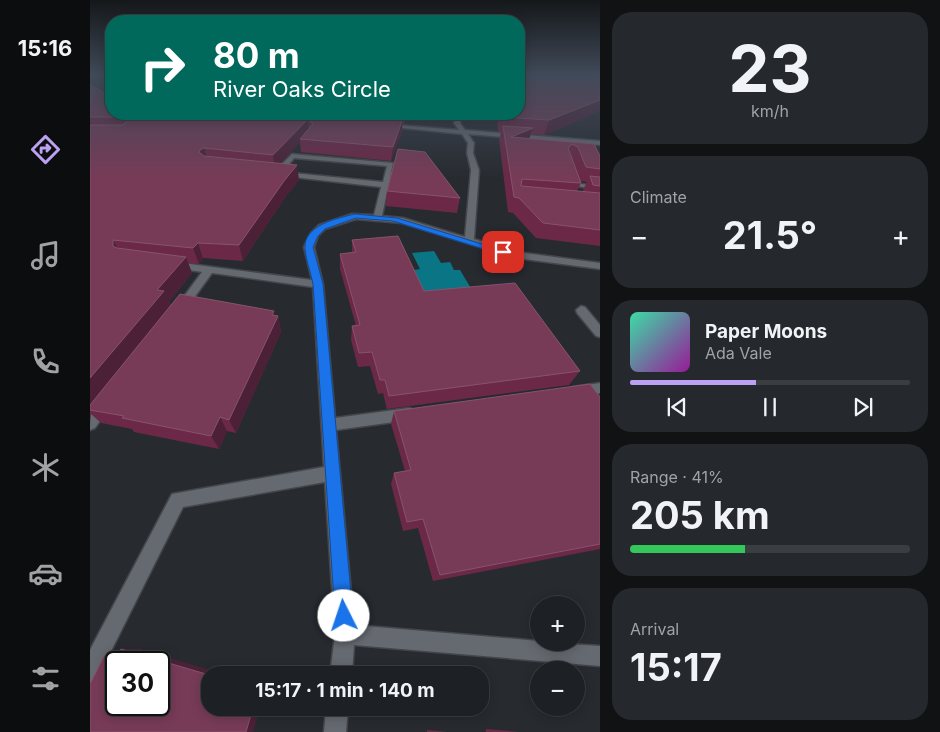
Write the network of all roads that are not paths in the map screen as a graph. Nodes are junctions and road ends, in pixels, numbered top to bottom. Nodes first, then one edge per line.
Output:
1 (457, 120) edge
2 (374, 126) edge
3 (463, 132) junction
4 (600, 144) edge
5 (297, 149) edge
6 (292, 156) junction
7 (269, 172) edge
8 (278, 173) junction
9 (386, 185) junction
10 (600, 188) edge
11 (578, 194) edge
12 (377, 218) junction
13 (470, 241) junction
14 (163, 264) edge
15 (600, 266) edge
16 (210, 270) junction
17 (318, 284) junction
18 (581, 310) dead end
19 (174, 316) edge
20 (600, 333) edge
21 (600, 388) edge
22 (114, 393) edge
23 (561, 393) edge
24 (426, 412) edge
25 (90, 424) edge
26 (329, 425) junction
27 (333, 473) junction
28 (345, 634) junction
29 (600, 656) edge
30 (342, 666) edge
31 (90, 672) edge
32 (336, 716) edge
33 (335, 732) edge

1 - 3 street
2 - 3 street
3 - 4 street
3 - 13 street
5 - 6 street
6 - 8 street
6 - 9 street
7 - 8 street
8 - 9 street
9 - 12 street
10 - 11 street
12 - 13 street
12 - 17 street
13 - 15 street
14 - 16 street
16 - 17 street
16 - 19 street
17 - 26 street
18 - 20 street
21 - 23 street
22 - 25 street
24 - 26 street
26 - 27 street
27 - 28 street
27 - 31 street
28 - 29 street
28 - 30 street
32 - 33 street

